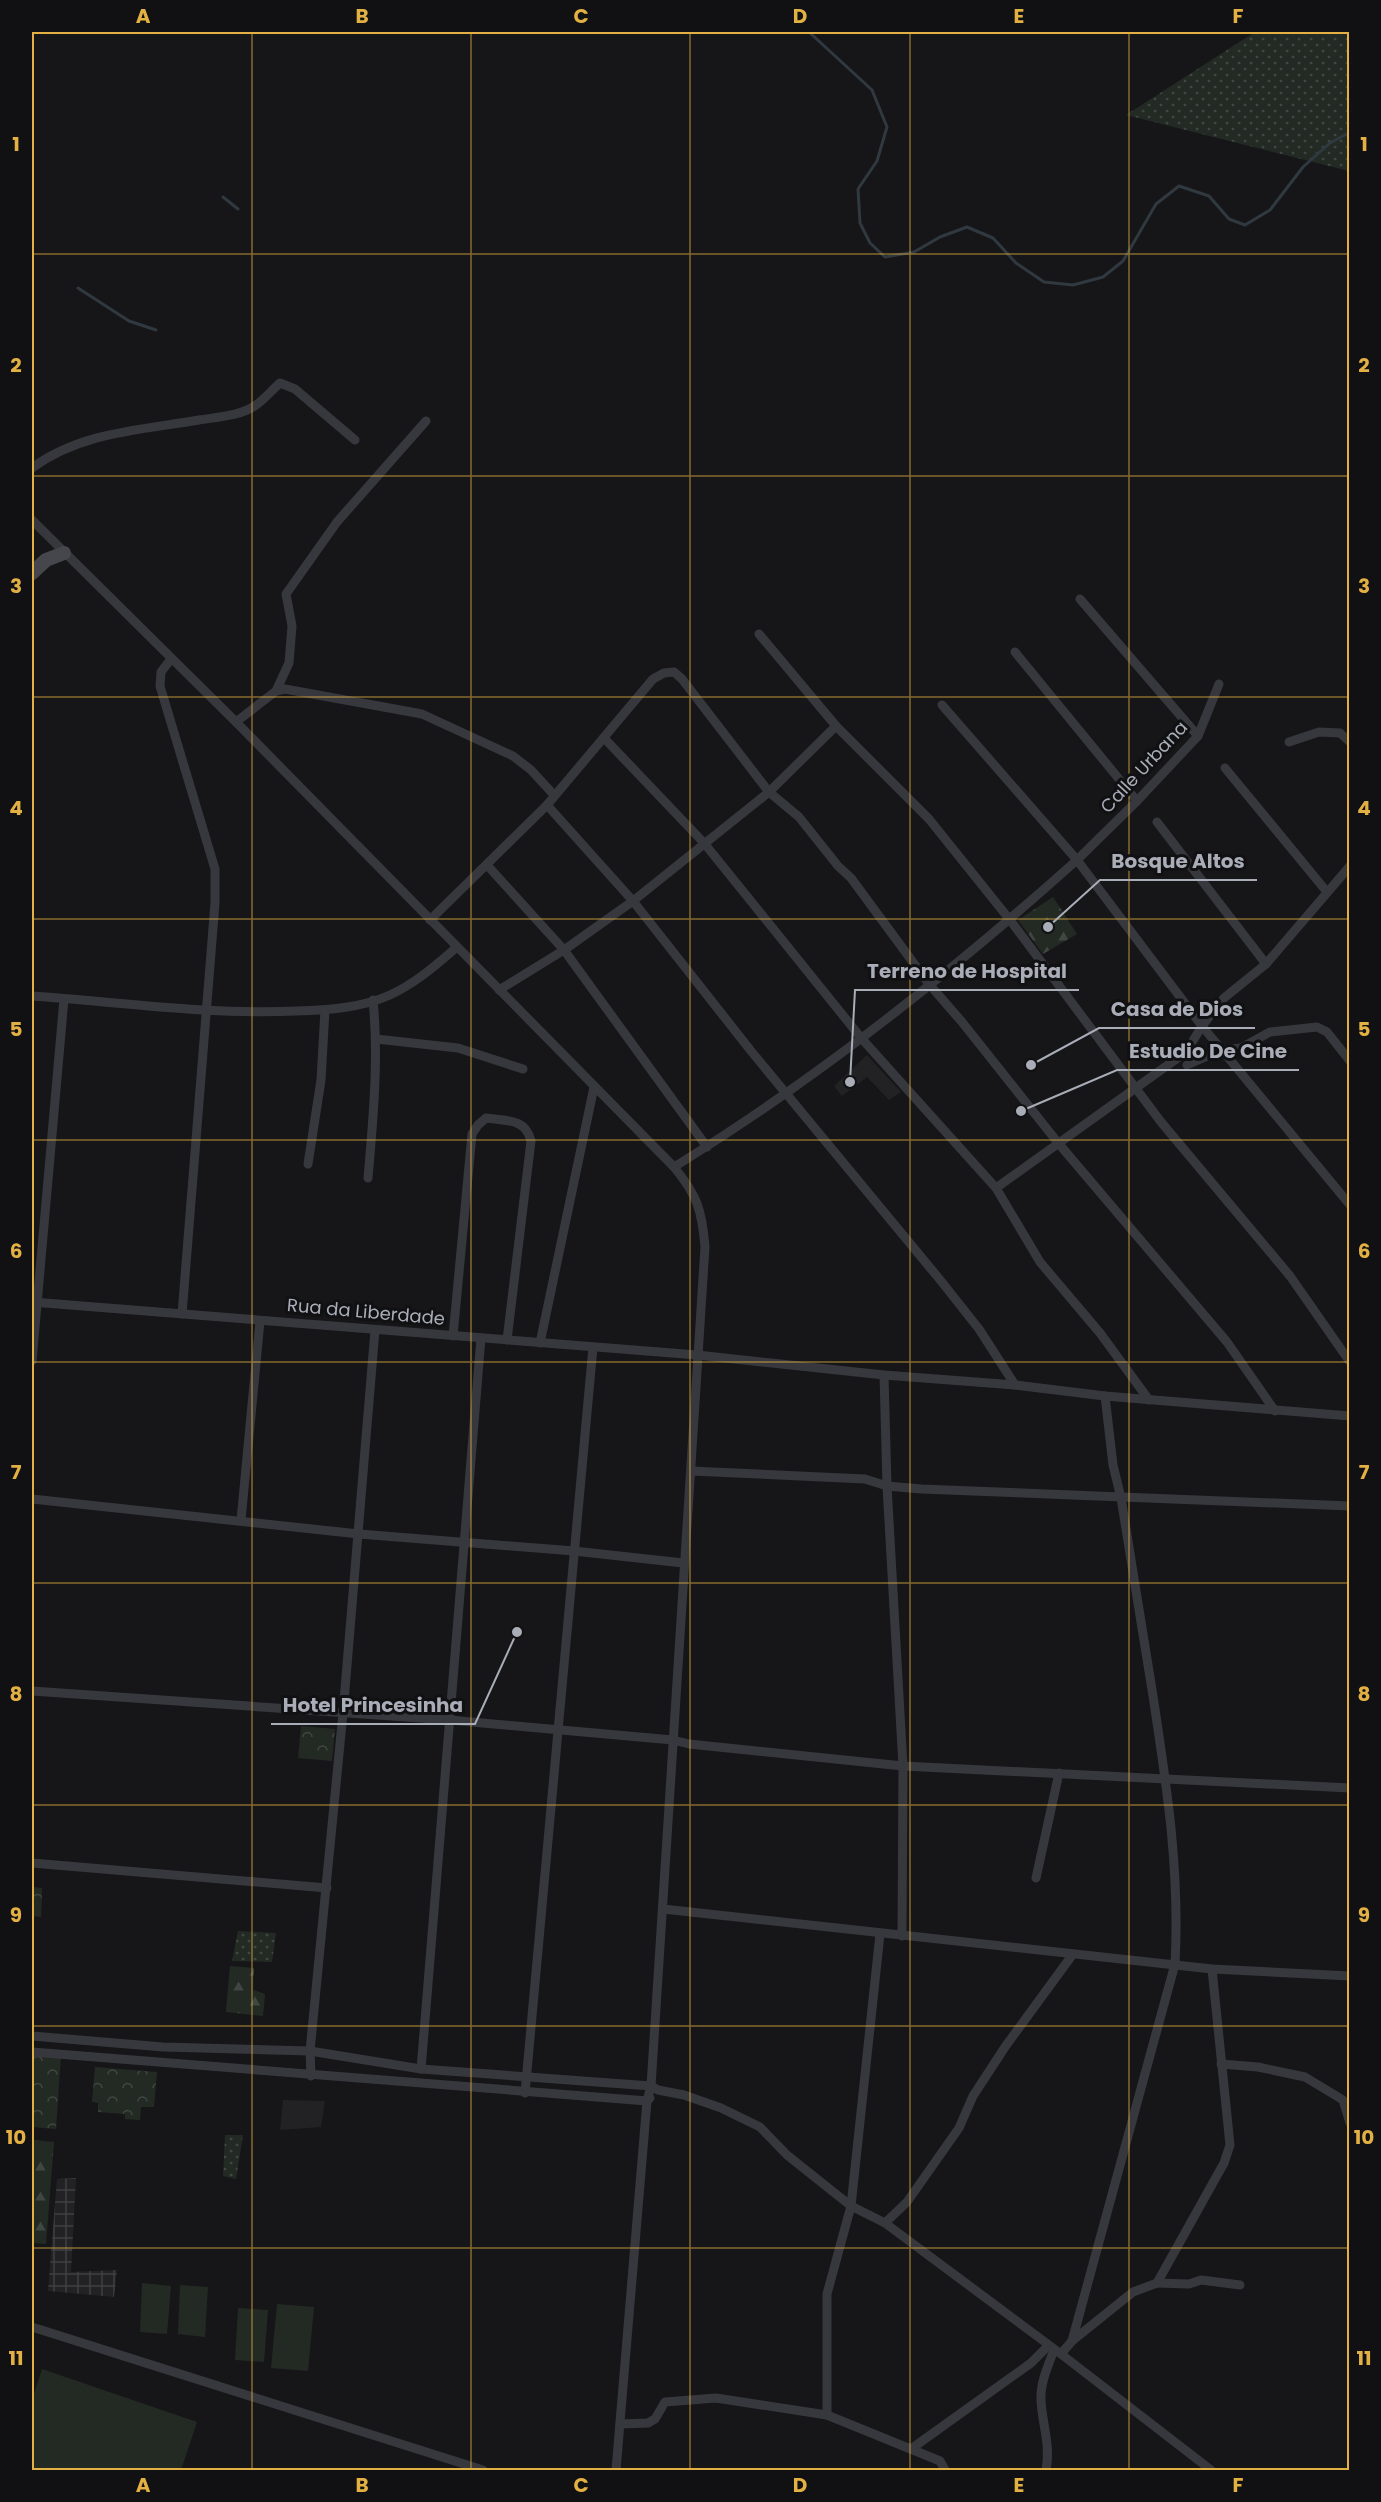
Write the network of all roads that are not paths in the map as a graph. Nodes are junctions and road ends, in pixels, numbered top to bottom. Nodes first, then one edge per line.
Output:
1 (426, 421) dead end
2 (355, 440) dead end
3 (32, 468) edge
4 (32, 520) edge
5 (64, 553) junction
6 (32, 573) edge
7 (1080, 599) dead end
8 (759, 634) dead end
9 (1015, 652) dead end
10 (171, 659) junction
11 (1220, 684) dead end
12 (276, 691) junction
13 (942, 705) dead end
14 (236, 722) junction
15 (836, 726) junction
16 (1198, 736) junction
17 (605, 739) junction
18 (1289, 742) dead end
19 (1350, 742) edge
20 (1225, 768) dead end
21 (769, 792) junction
22 (554, 795) junction
23 (1137, 801) junction
24 (547, 805) junction
25 (1156, 822) dead end
26 (704, 843) junction
27 (1077, 860) junction
28 (487, 865) junction
29 (1350, 866) edge
30 (1328, 892) junction
31 (633, 902) junction
32 (430, 920) junction
33 (1010, 920) junction
34 (457, 947) junction
35 (564, 950) junction
36 (1266, 964) junction
37 (929, 984) junction
38 (499, 990) junction
39 (32, 996) edge
40 (64, 999) junction
41 (373, 1000) junction
42 (325, 1010) junction
43 (206, 1012) junction
44 (1202, 1026) junction
45 (376, 1039) junction
46 (862, 1039) junction
47 (1221, 1050) junction
48 (1350, 1061) edge
49 (1187, 1065) dead end
50 (523, 1069) dead end
51 (594, 1087) junction
52 (1136, 1089) junction
53 (788, 1094) junction
54 (1059, 1144) junction
55 (707, 1147) junction
56 (308, 1164) dead end
57 (674, 1167) junction
58 (368, 1178) dead end
59 (996, 1188) junction
60 (1350, 1205) edge
61 (34, 1302) edge
62 (182, 1314) junction
63 (260, 1320) junction
64 (375, 1330) junction
65 (453, 1336) junction
66 (481, 1338) junction
67 (507, 1340) junction
68 (540, 1343) junction
69 (593, 1347) junction
70 (698, 1355) junction
71 (32, 1361) edge
72 (1350, 1362) edge
73 (884, 1375) junction
74 (1015, 1386) junction
75 (1105, 1396) junction
76 (1149, 1400) junction
77 (1275, 1411) junction
78 (1349, 1414) edge
79 (691, 1471) junction
80 (887, 1486) junction
81 (1121, 1498) junction
82 (32, 1499) edge
83 (1350, 1506) edge
84 (241, 1520) junction
85 (359, 1534) junction
86 (464, 1542) junction
87 (574, 1551) junction
88 (683, 1563) junction
89 (32, 1691) edge
90 (343, 1713) junction
91 (449, 1720) junction
92 (559, 1730) junction
93 (673, 1740) junction
94 (903, 1766) junction
95 (1059, 1773) junction
96 (1166, 1780) junction
97 (1350, 1788) edge
98 (32, 1863) edge
99 (1036, 1878) dead end
100 (327, 1888) junction
101 (663, 1909) junction
102 (880, 1934) junction
103 (902, 1936) junction
104 (1073, 1954) junction
105 (1175, 1964) junction
106 (1212, 1969) junction
107 (1350, 1976) edge
108 (32, 2036) edge
109 (310, 2051) junction
110 (32, 2052) edge
111 (1221, 2064) junction
112 (421, 2069) junction
113 (311, 2076) junction
114 (525, 2077) junction
115 (655, 2088) junction
116 (525, 2093) junction
117 (647, 2101) junction
118 (1350, 2123) edge
119 (851, 2206) junction
120 (885, 2223) junction
121 (1157, 2283) junction
122 (1240, 2285) dead end
123 (32, 2327) edge
124 (1071, 2341) junction
125 (1055, 2350) junction
126 (1031, 2363) junction
127 (1045, 2373) junction
128 (827, 2415) junction
129 (620, 2424) junction
130 (911, 2449) junction
131 (483, 2470) edge
132 (616, 2470) edge
133 (945, 2470) edge
134 (1046, 2470) edge
135 (1211, 2470) edge

1 - 12 street
2 - 3 street
4 - 5 street
5 - 6 main road
5 - 10 street
7 - 16 street
8 - 15 street
9 - 23 street
10 - 14 street
10 - 43 street
11 - 16 street, Calle Urbana
12 - 14 street
12 - 22 street
13 - 27 street
14 - 32 street
15 - 21 street
15 - 33 street
16 - 23 street, Calle Urbana
17 - 21 street
17 - 22 street
17 - 26 street
18 - 19 street
20 - 30 street
21 - 26 street
21 - 37 street
22 - 24 street
23 - 27 street, Calle Urbana
24 - 28 street
24 - 31 street
25 - 36 street
26 - 31 street
26 - 46 street
27 - 33 street, Calle Urbana
27 - 44 street
28 - 32 street
28 - 35 street
29 - 30 street
30 - 36 street
31 - 35 street
31 - 53 street
32 - 34 street
33 - 37 street, Calle Urbana
33 - 52 street
34 - 38 street
34 - 41 street
35 - 38 street
35 - 55 street
36 - 44 street
37 - 46 street, Calle Urbana
37 - 54 street
38 - 51 street
39 - 40 street
40 - 43 street
40 - 61 street
41 - 42 street
41 - 45 street
42 - 43 street
42 - 56 street
43 - 62 street
44 - 47 street
44 - 52 street
45 - 50 street
45 - 58 street
46 - 53 street, Calle Urbana
46 - 59 street
47 - 48 street
47 - 49 street
47 - 60 street
51 - 57 street
51 - 68 street
52 - 54 street
52 - 72 street
53 - 55 street, Calle Urbana
53 - 74 street
54 - 59 street
54 - 77 street
55 - 57 street, Calle Urbana
57 - 70 street
59 - 76 street
61 - 62 street, Rua da Liberdade
61 - 71 street
62 - 63 street, Rua da Liberdade
63 - 64 street, Rua da Liberdade
63 - 84 street
64 - 65 street, Rua da Liberdade
64 - 85 street
65 - 66 street, Rua da Liberdade
65 - 67 street
66 - 67 street, Rua da Liberdade
66 - 86 street
67 - 68 street, Rua da Liberdade
68 - 69 street, Rua da Liberdade
69 - 70 street, Rua da Liberdade
69 - 87 street
70 - 73 street, Rua da Liberdade
70 - 79 street
73 - 74 street, Rua da Liberdade
73 - 80 street
74 - 75 street, Rua da Liberdade
75 - 76 street, Rua da Liberdade
75 - 81 street
76 - 77 street, Rua da Liberdade
77 - 78 street, Rua da Liberdade
79 - 80 street
79 - 88 street
80 - 81 street
80 - 94 street
81 - 83 street
81 - 96 street
82 - 84 street
84 - 85 street
85 - 86 street
85 - 90 street
86 - 87 street
86 - 91 street
87 - 88 street
87 - 92 street
88 - 93 street
89 - 90 street
90 - 91 street
90 - 100 street
91 - 92 street
91 - 112 street
92 - 93 street
92 - 114 street
93 - 94 street
93 - 101 street
94 - 95 street
94 - 103 street
95 - 96 street
95 - 99 street
96 - 97 street
96 - 105 street
98 - 100 street
100 - 109 street
101 - 102 street
101 - 115 street
102 - 103 street
102 - 119 street
103 - 104 street
104 - 105 street
104 - 120 street
105 - 106 street
105 - 124 street
106 - 107 street
106 - 111 street
108 - 109 street
109 - 112 street
109 - 113 street
110 - 113 street
111 - 118 street
111 - 121 street
112 - 114 street
113 - 116 street
114 - 115 street
114 - 116 street
115 - 117 street
115 - 119 street
116 - 117 street
117 - 129 street
119 - 120 street
119 - 128 street
120 - 125 street
121 - 122 street
121 - 124 street
123 - 131 street
124 - 125 street
125 - 126 street
125 - 127 street
125 - 135 street
126 - 127 street
126 - 130 street
127 - 134 street
128 - 129 street
128 - 130 street
129 - 132 street
130 - 133 street

